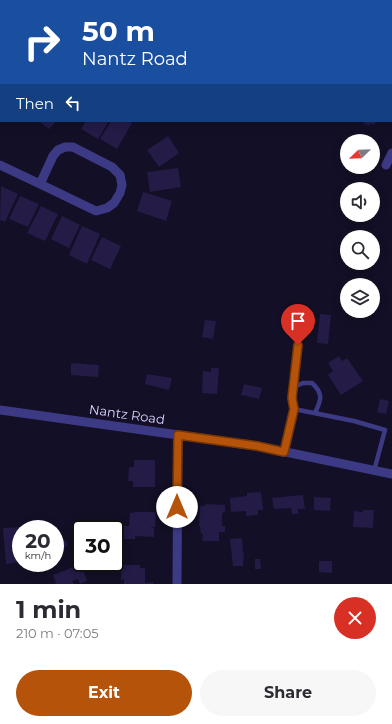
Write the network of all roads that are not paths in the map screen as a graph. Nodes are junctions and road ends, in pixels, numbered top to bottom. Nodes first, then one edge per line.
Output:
1 (392, 153) edge
2 (0, 165) edge
3 (386, 166) dead end
4 (40, 184) junction
5 (299, 332) dead end
6 (294, 387) junction
7 (294, 409) junction
8 (0, 410) edge
9 (315, 413) junction
10 (178, 435) junction
11 (284, 452) junction
12 (374, 471) junction
13 (392, 474) edge
14 (177, 584) edge

1 - 3 street
2 - 4 street
4 - 4 street
5 - 6 lane
6 - 7 lane
6 - 9 lane
7 - 9 lane
7 - 11 lane
8 - 10 street, Nantz Road
9 - 12 lane
10 - 11 street, Nantz Road
10 - 14 street
11 - 12 street, Nantz Road
12 - 13 street, Nantz Road

